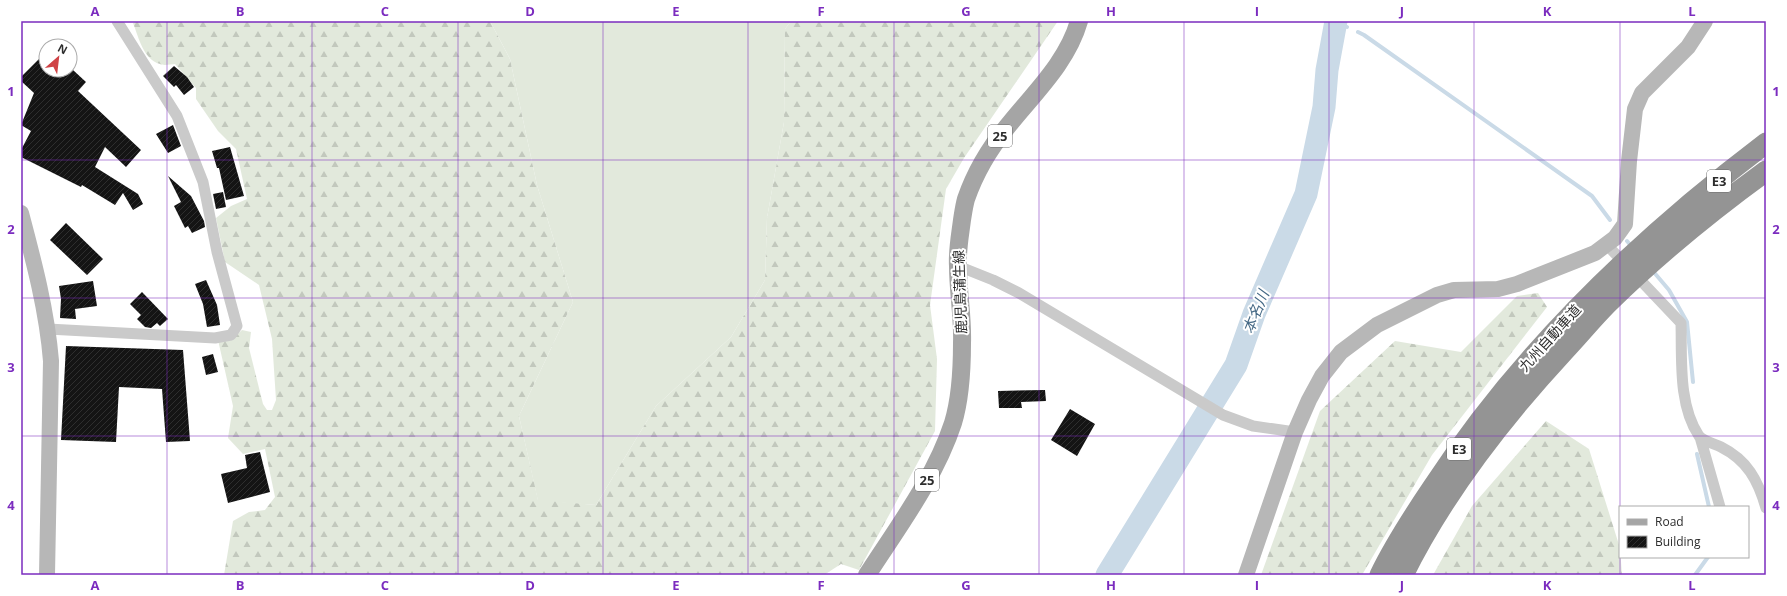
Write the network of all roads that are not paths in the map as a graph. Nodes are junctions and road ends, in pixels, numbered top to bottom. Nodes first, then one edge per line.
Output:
1 (117, 21) edge
2 (1079, 21) edge
3 (1705, 21) edge
4 (1766, 143) edge
5 (1766, 171) edge
6 (21, 213) edge
7 (1678, 227) junction
8 (1607, 246) junction
9 (958, 266) junction
10 (48, 329) junction
11 (1560, 341) junction
12 (1295, 432) junction
13 (1700, 437) junction
14 (1720, 506) edge
15 (1766, 508) edge
16 (48, 575) edge
17 (867, 575) edge
18 (1246, 575) edge
19 (1380, 575) edge
20 (1403, 575) edge

1 - 10 street
2 - 9 main road, 鹿児島蒲生線 / 25
3 - 8 street
4 - 7 highway, 九州自動車道 / E3
5 - 7 highway, 九州自動車道 / E3
6 - 10 street
7 - 11 highway, 九州自動車道 / E3
8 - 12 street
8 - 13 street
9 - 12 street
9 - 17 main road, 鹿児島蒲生線 / 25
10 - 16 street
11 - 19 highway, 九州自動車道 / E3
11 - 20 highway, 九州自動車道 / E3
12 - 18 street
13 - 14 street
13 - 15 street

